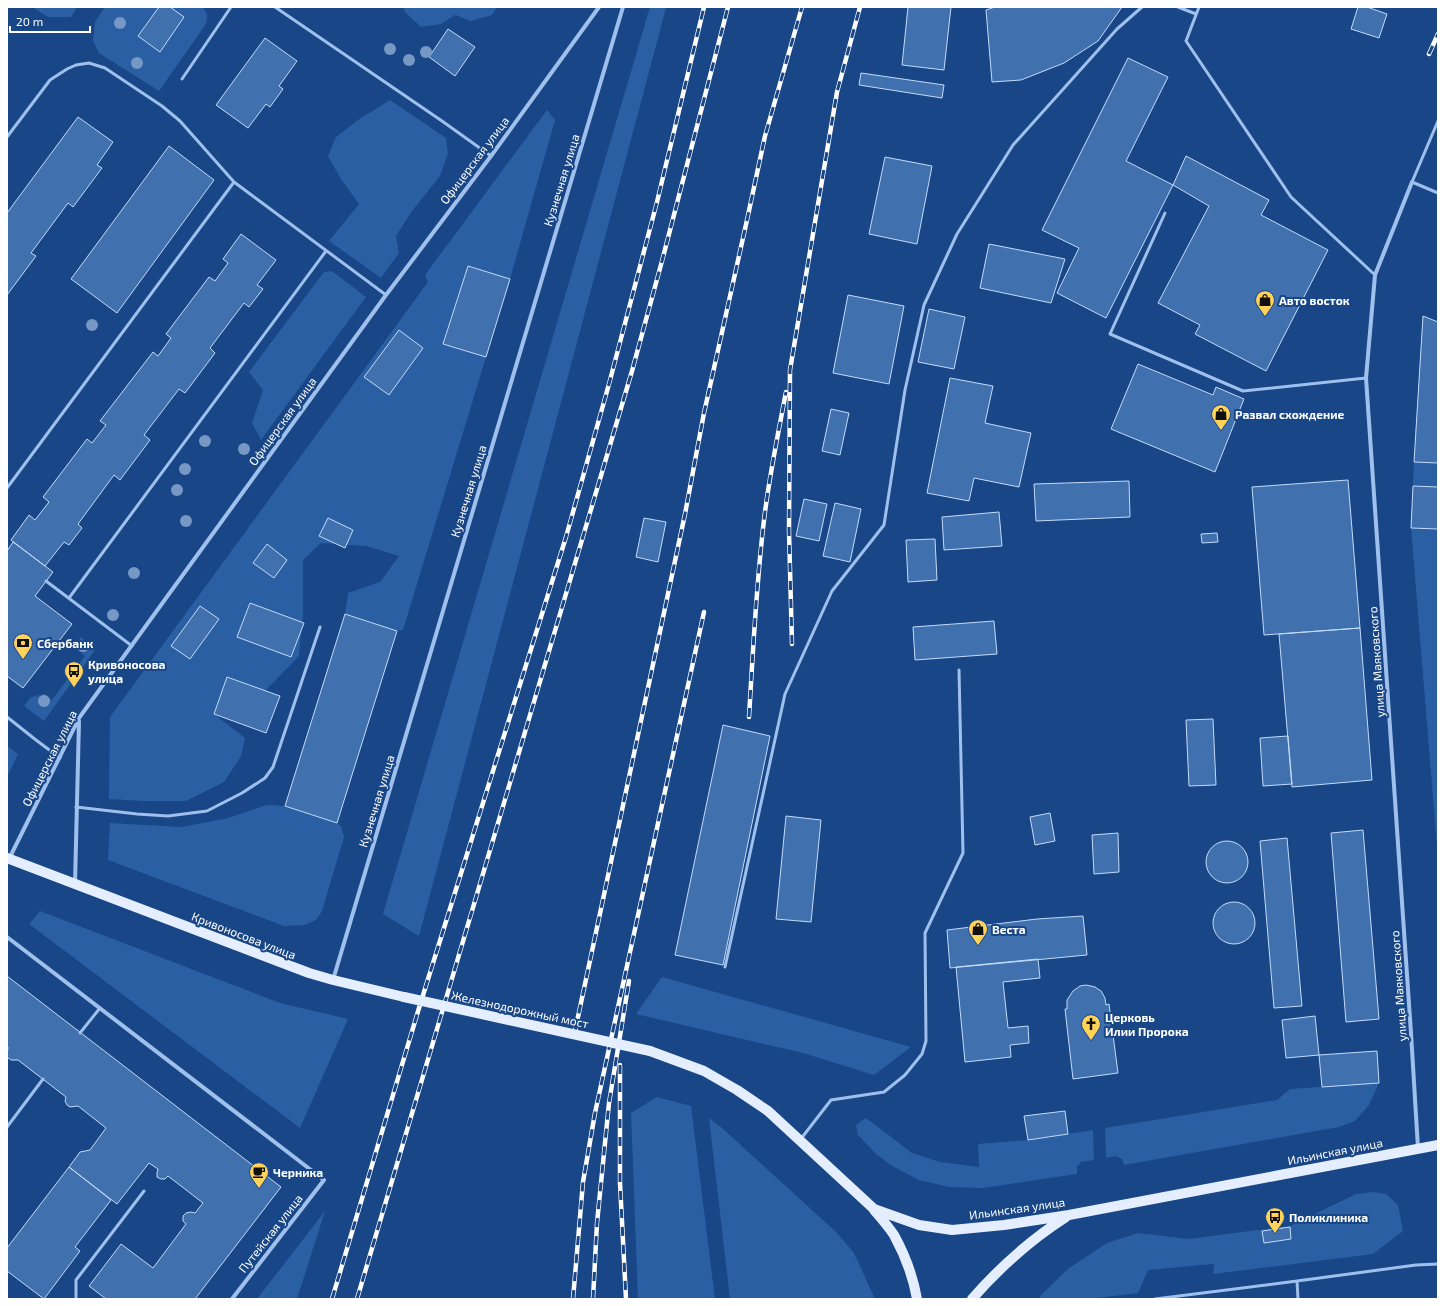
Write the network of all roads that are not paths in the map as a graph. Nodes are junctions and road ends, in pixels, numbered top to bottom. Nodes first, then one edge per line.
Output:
1 (231, 7) edge
2 (275, 7) edge
3 (599, 7) edge
4 (623, 7) edge
5 (1142, 7) edge
6 (1178, 7) edge
7 (1199, 7) edge
8 (1196, 14) junction
9 (182, 79) dead end
10 (1438, 121) edge
11 (7, 137) edge
12 (491, 156) junction
13 (234, 182) junction
14 (1412, 182) junction
15 (1438, 193) edge
16 (1166, 213) dead end
17 (326, 251) junction
18 (1375, 275) junction
19 (386, 295) junction
20 (1366, 378) junction
21 (7, 488) edge
22 (46, 581) dead end
23 (69, 598) junction
24 (320, 627) dead end
25 (132, 646) junction
26 (959, 670) dead end
27 (7, 717) edge
28 (79, 718) junction
29 (60, 758) junction
30 (76, 808) junction
31 (8, 860) edge
32 (75, 884) junction
33 (7, 937) edge
34 (725, 967) dead end
35 (333, 980) junction
36 (385, 992) joint
37 (100, 1008) junction
38 (80, 1033) dead end
39 (650, 1051) joint
40 (43, 1079) dead end
41 (7, 1127) edge
42 (799, 1141) junction
43 (1438, 1145) edge
44 (1418, 1149) junction
45 (144, 1191) dead end
46 (874, 1209) junction
47 (1069, 1214) junction
48 (1438, 1264) edge
49 (1297, 1281) junction
50 (76, 1299) edge
51 (232, 1299) edge
52 (917, 1299) edge
53 (972, 1299) edge
54 (1155, 1299) edge
55 (1298, 1299) edge

1 - 9 lane
2 - 12 lane
3 - 12 street, Офицерская улица
4 - 35 street, Кузнечная улица
5 - 34 lane
6 - 8 lane
7 - 8 lane
8 - 18 lane
10 - 14 lane
11 - 13 lane
12 - 19 street, Офицерская улица
13 - 17 lane
13 - 21 lane
14 - 15 lane
14 - 18 street, улица Маяковского
16 - 20 lane
17 - 19 lane
17 - 23 lane
18 - 20 street, улица Маяковского
19 - 25 street, Офицерская улица
20 - 44 street, улица Маяковского
22 - 23 lane
23 - 25 lane
24 - 30 lane
25 - 28 street, Офицерская улица
26 - 42 lane
27 - 29 lane
28 - 29 street, Офицерская улица
28 - 30 street
29 - 31 street, Офицерская улица
30 - 32 street
31 - 32 main road, Кривоносова улица
32 - 35 main road, Кривоносова улица
33 - 37 street
35 - 36 main road, Кривоносова улица
36 - 39 main road, Железнодорожный мост, bridge
37 - 38 lane
37 - 51 street, Путейская улица
39 - 42 main road, Ильинская улица
40 - 41 lane
42 - 46 main road, Ильинская улица
43 - 44 main road, Ильинская улица
44 - 47 main road, Ильинская улица
45 - 50 lane
46 - 47 main road, Ильинская улица
46 - 52 main road
47 - 53 main road
48 - 49 lane
49 - 54 lane
49 - 55 lane

